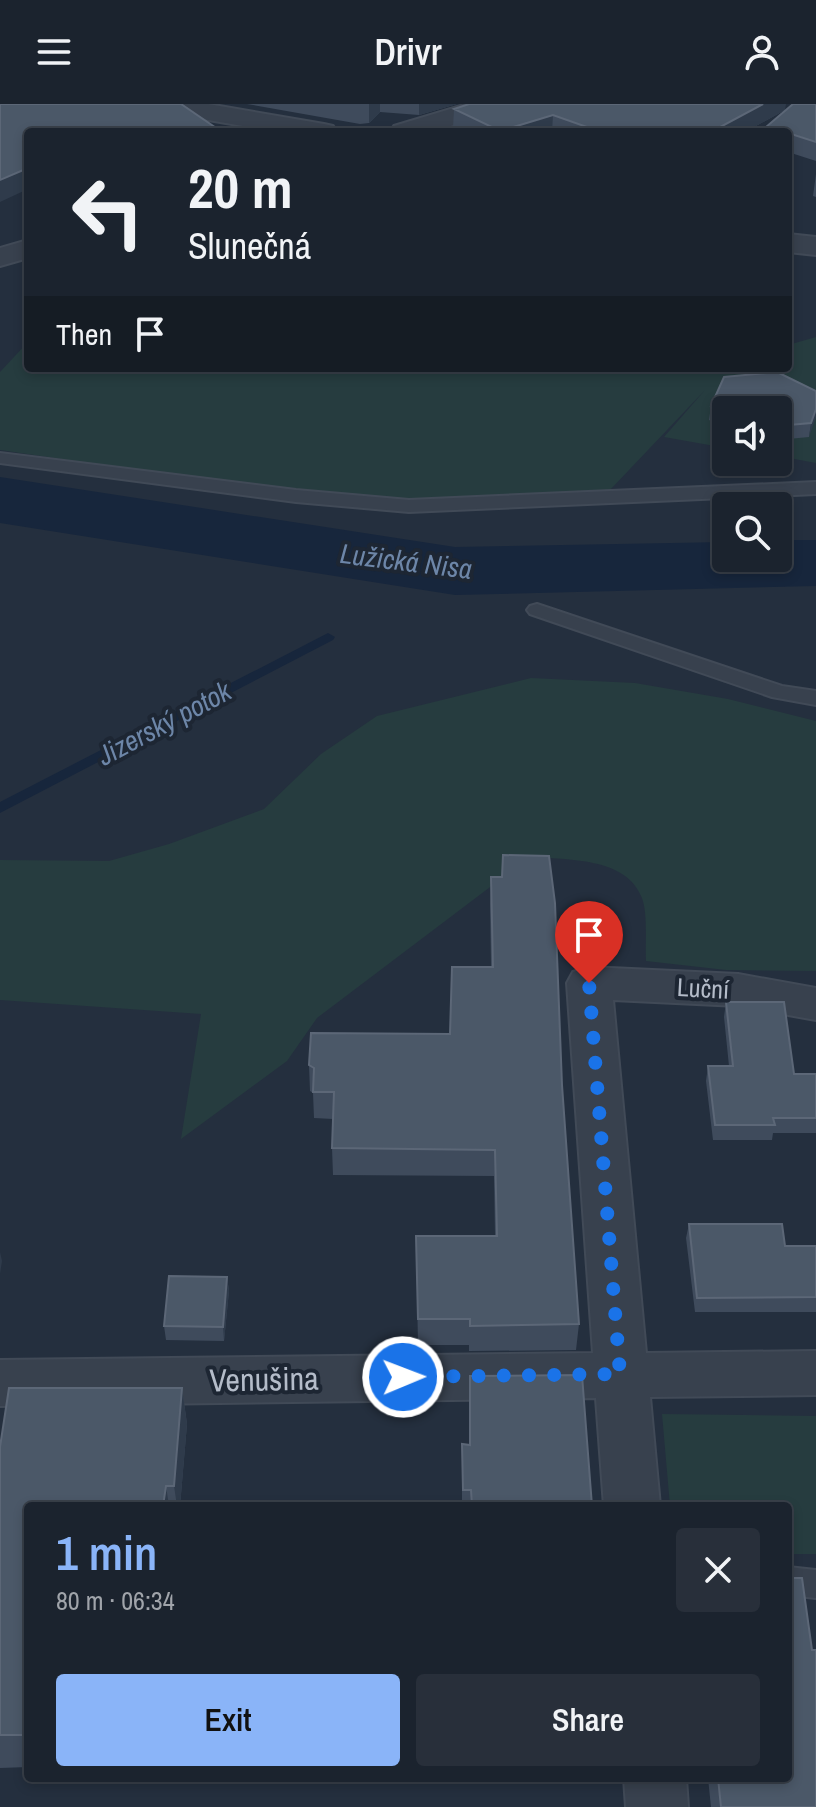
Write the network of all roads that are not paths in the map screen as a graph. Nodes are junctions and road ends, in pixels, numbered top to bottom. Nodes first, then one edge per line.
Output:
1 (162, 104) edge
2 (494, 104) edge
3 (301, 128) edge
4 (416, 128) edge
5 (792, 243) edge
6 (816, 246) edge
7 (24, 250) edge
8 (0, 257) edge
9 (0, 458) edge
10 (816, 488) edge
11 (537, 610) dead end
12 (816, 698) edge
13 (816, 1004) edge
14 (816, 1373) edge
15 (620, 1374) junction
16 (0, 1383) edge
17 (632, 1502) edge
18 (792, 1581) edge
19 (816, 1584) edge
20 (655, 1782) edge
21 (657, 1807) edge

1 - 3 street
2 - 4 street
5 - 6 street
7 - 8 street
9 - 10 lane
11 - 12 lane
13 - 15 street, Luční
14 - 15 street, Venušina
15 - 16 street, Venušina
15 - 17 street
18 - 19 lane
20 - 21 street

